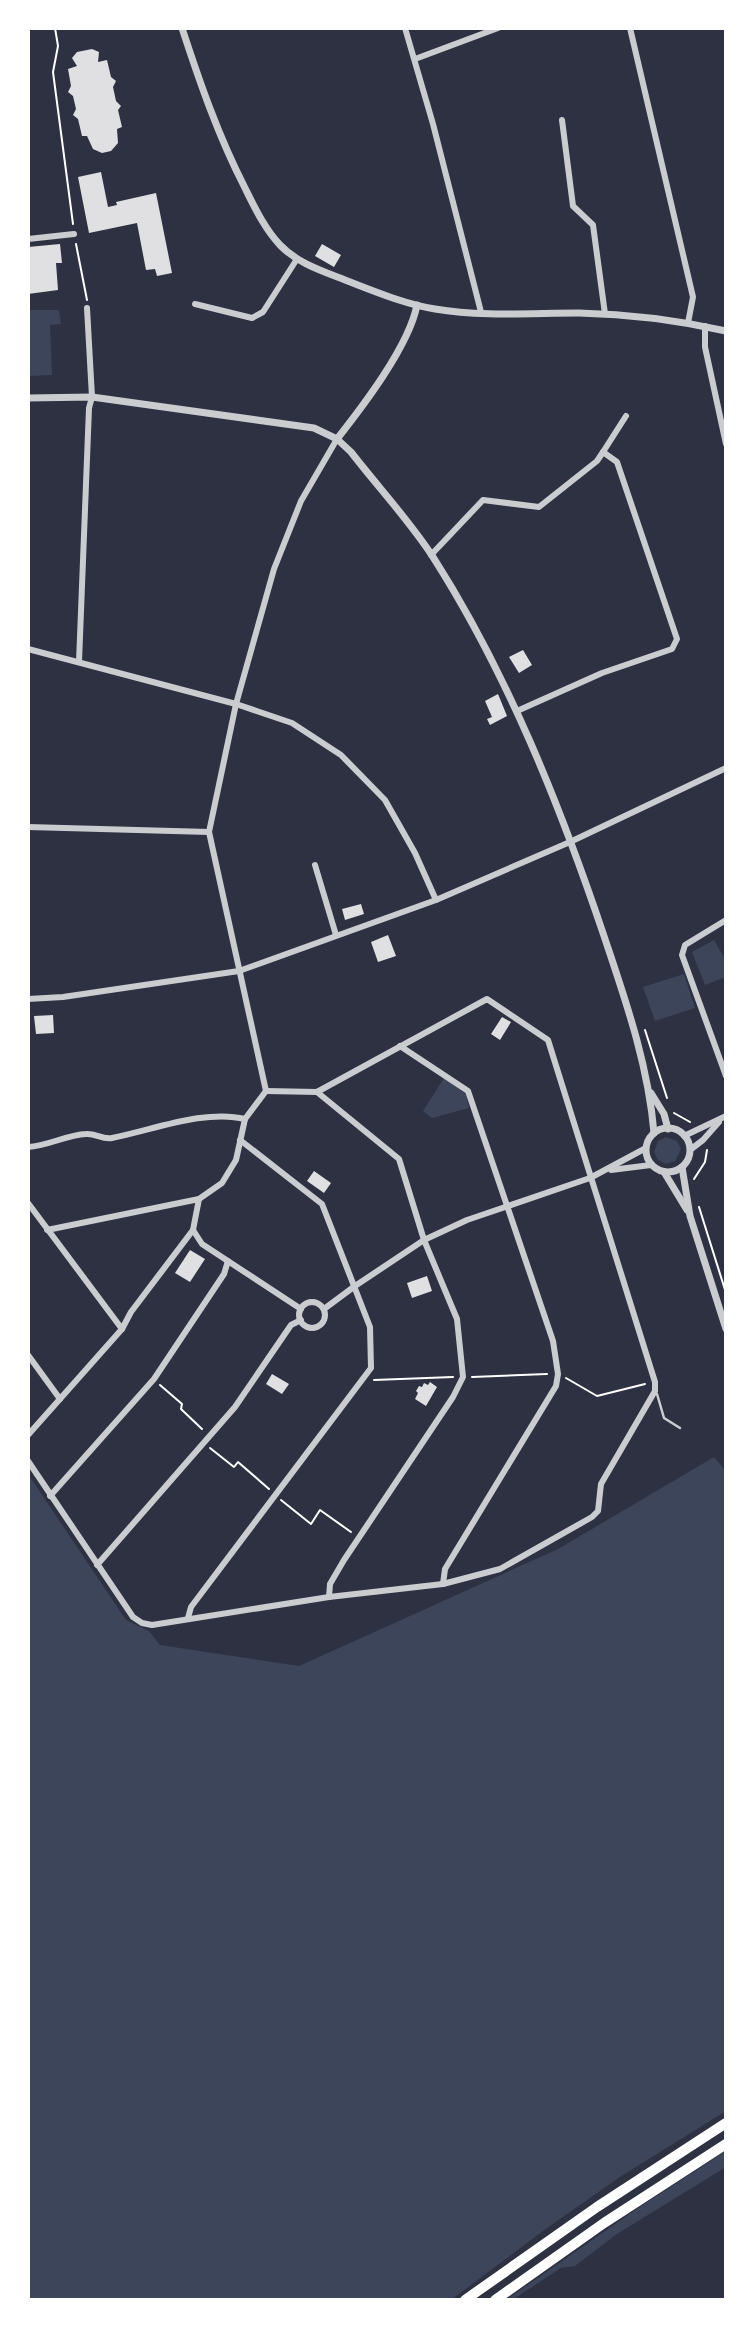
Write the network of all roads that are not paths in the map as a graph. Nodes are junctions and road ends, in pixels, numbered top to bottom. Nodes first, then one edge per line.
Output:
1 (182, 28) edge
2 (405, 28) edge
3 (498, 28) edge
4 (630, 28) edge
5 (484, 30) edge
6 (415, 59) junction
7 (562, 120) dead end
8 (74, 234) road end
9 (28, 239) edge
10 (297, 259) junction
11 (195, 304) dead end
12 (417, 305) junction
13 (87, 308) road end
14 (481, 312) junction
15 (605, 314) junction
16 (688, 323) junction
17 (705, 326) junction
18 (726, 331) edge
19 (92, 397) junction
20 (28, 398) edge
21 (626, 416) dead end
22 (337, 439) junction
23 (726, 444) edge
24 (603, 452) junction
25 (431, 555) junction
26 (28, 649) edge
27 (79, 662) junction
28 (236, 704) junction
29 (517, 711) junction
30 (726, 768) edge
31 (28, 827) edge
32 (209, 832) junction
33 (570, 842) junction
34 (316, 865) dead end
35 (436, 900) junction
36 (726, 920) edge
37 (336, 935) junction
38 (239, 971) junction
39 (28, 999) edge
40 (400, 1046) junction
41 (726, 1076) edge
42 (266, 1091) junction
43 (317, 1092) junction
44 (651, 1093) junction
45 (245, 1119) junction
46 (723, 1119) edge
47 (668, 1129) junction
48 (654, 1133) junction
49 (684, 1136) junction
50 (240, 1140) junction
51 (28, 1147) edge
52 (646, 1148) junction
53 (690, 1150) junction
54 (652, 1165) junction
55 (682, 1167) junction
56 (609, 1170) junction
57 (664, 1172) junction
58 (590, 1178) junction
59 (199, 1199) junction
60 (28, 1203) edge
61 (509, 1205) junction
62 (690, 1216) junction
63 (47, 1230) junction
64 (193, 1230) junction
65 (424, 1240) junction
66 (228, 1261) junction
67 (355, 1286) junction
68 (301, 1309) junction
69 (324, 1309) junction
70 (301, 1320) junction
71 (122, 1329) junction
72 (726, 1329) edge
73 (28, 1355) edge
74 (655, 1391) junction
75 (60, 1399) junction
76 (680, 1428) dead end
77 (28, 1435) edge
78 (28, 1461) edge
79 (50, 1496) junction
80 (97, 1565) junction
81 (443, 1584) junction
82 (329, 1597) junction
83 (188, 1618) junction
84 (726, 2123) edge
85 (726, 2144) edge
86 (465, 2300) edge
87 (495, 2300) edge

1 - 10 street
2 - 6 street
3 - 5 street
4 - 16 street
5 - 6 street
6 - 14 street
7 - 15 street
8 - 9 street
10 - 11 street
10 - 12 street
12 - 14 street
12 - 22 street
13 - 19 street
14 - 15 street
15 - 16 street
16 - 17 street
17 - 18 street
17 - 23 street
19 - 20 street
19 - 22 street
19 - 27 street
21 - 24 street
22 - 25 street
22 - 28 street
24 - 25 street
24 - 29 street
25 - 29 street
26 - 27 street
27 - 28 street
28 - 32 street
28 - 35 street
29 - 33 street
30 - 33 street
31 - 32 street
32 - 38 street
33 - 35 street
33 - 44 street
34 - 37 street
35 - 37 street
36 - 41 street
37 - 38 street
38 - 39 street
38 - 42 street
40 - 43 street
40 - 58 street
40 - 61 street
42 - 43 street
42 - 45 street
43 - 65 street
44 - 47 street
44 - 48 street
45 - 50 street
45 - 51 street
46 - 49 street
46 - 53 street
47 - 48 street
47 - 49 street
48 - 52 street
49 - 53 street
50 - 59 street
50 - 67 street
52 - 54 street
52 - 56 street
53 - 55 street
54 - 56 street
54 - 57 street
55 - 57 street
55 - 62 street
56 - 58 street
57 - 62 street
58 - 61 street
58 - 74 street
59 - 63 street
59 - 64 street
60 - 63 street
61 - 65 street
61 - 81 street
62 - 72 street
63 - 71 street
64 - 66 street
64 - 71 street
65 - 67 street
65 - 82 street
66 - 68 street
66 - 79 street
67 - 69 street
67 - 83 street
68 - 69 street
68 - 70 street
69 - 70 street
70 - 80 street
71 - 75 street
73 - 75 street
74 - 76 lane
74 - 81 street
75 - 77 street
78 - 79 street
79 - 80 street
80 - 83 street
81 - 82 street
82 - 83 street
84 - 86 highway
85 - 87 highway

